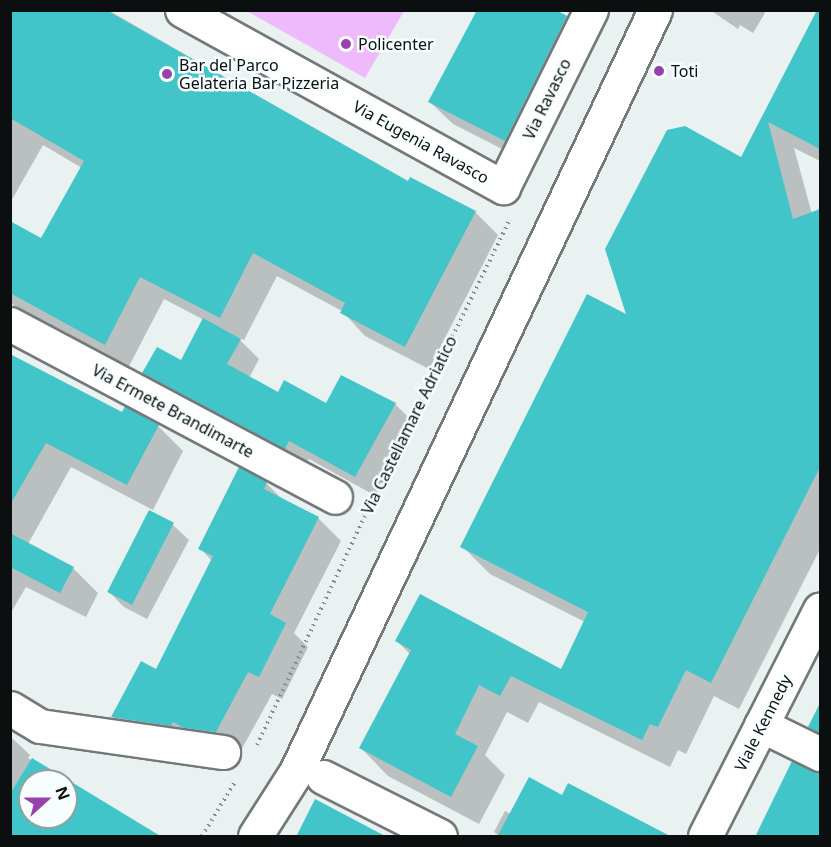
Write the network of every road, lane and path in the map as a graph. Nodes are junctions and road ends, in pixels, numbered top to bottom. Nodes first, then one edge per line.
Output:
1 (182, 10) edge
2 (591, 10) edge
3 (655, 10) edge
4 (509, 198) junction
5 (10, 324) edge
6 (335, 497) dead end
7 (820, 609) edge
8 (10, 708) edge
9 (761, 725) junction
10 (820, 754) edge
11 (238, 762) junction
12 (323, 777) dead end
13 (202, 837) edge
14 (255, 837) edge
15 (440, 837) edge
16 (705, 837) edge

1 - 4 street, Via Eugenia Ravasco
2 - 4 street, Via Ravasco
3 - 14 street
4 - 11 path, Via Castellamare Adriatico
5 - 6 street, Via Ermete Brandimarte
7 - 9 street, Viale Kennedy
8 - 11 street
9 - 10 street
9 - 16 street, Viale Kennedy
11 - 13 path, Via Castellamare Adriatico
12 - 15 street

